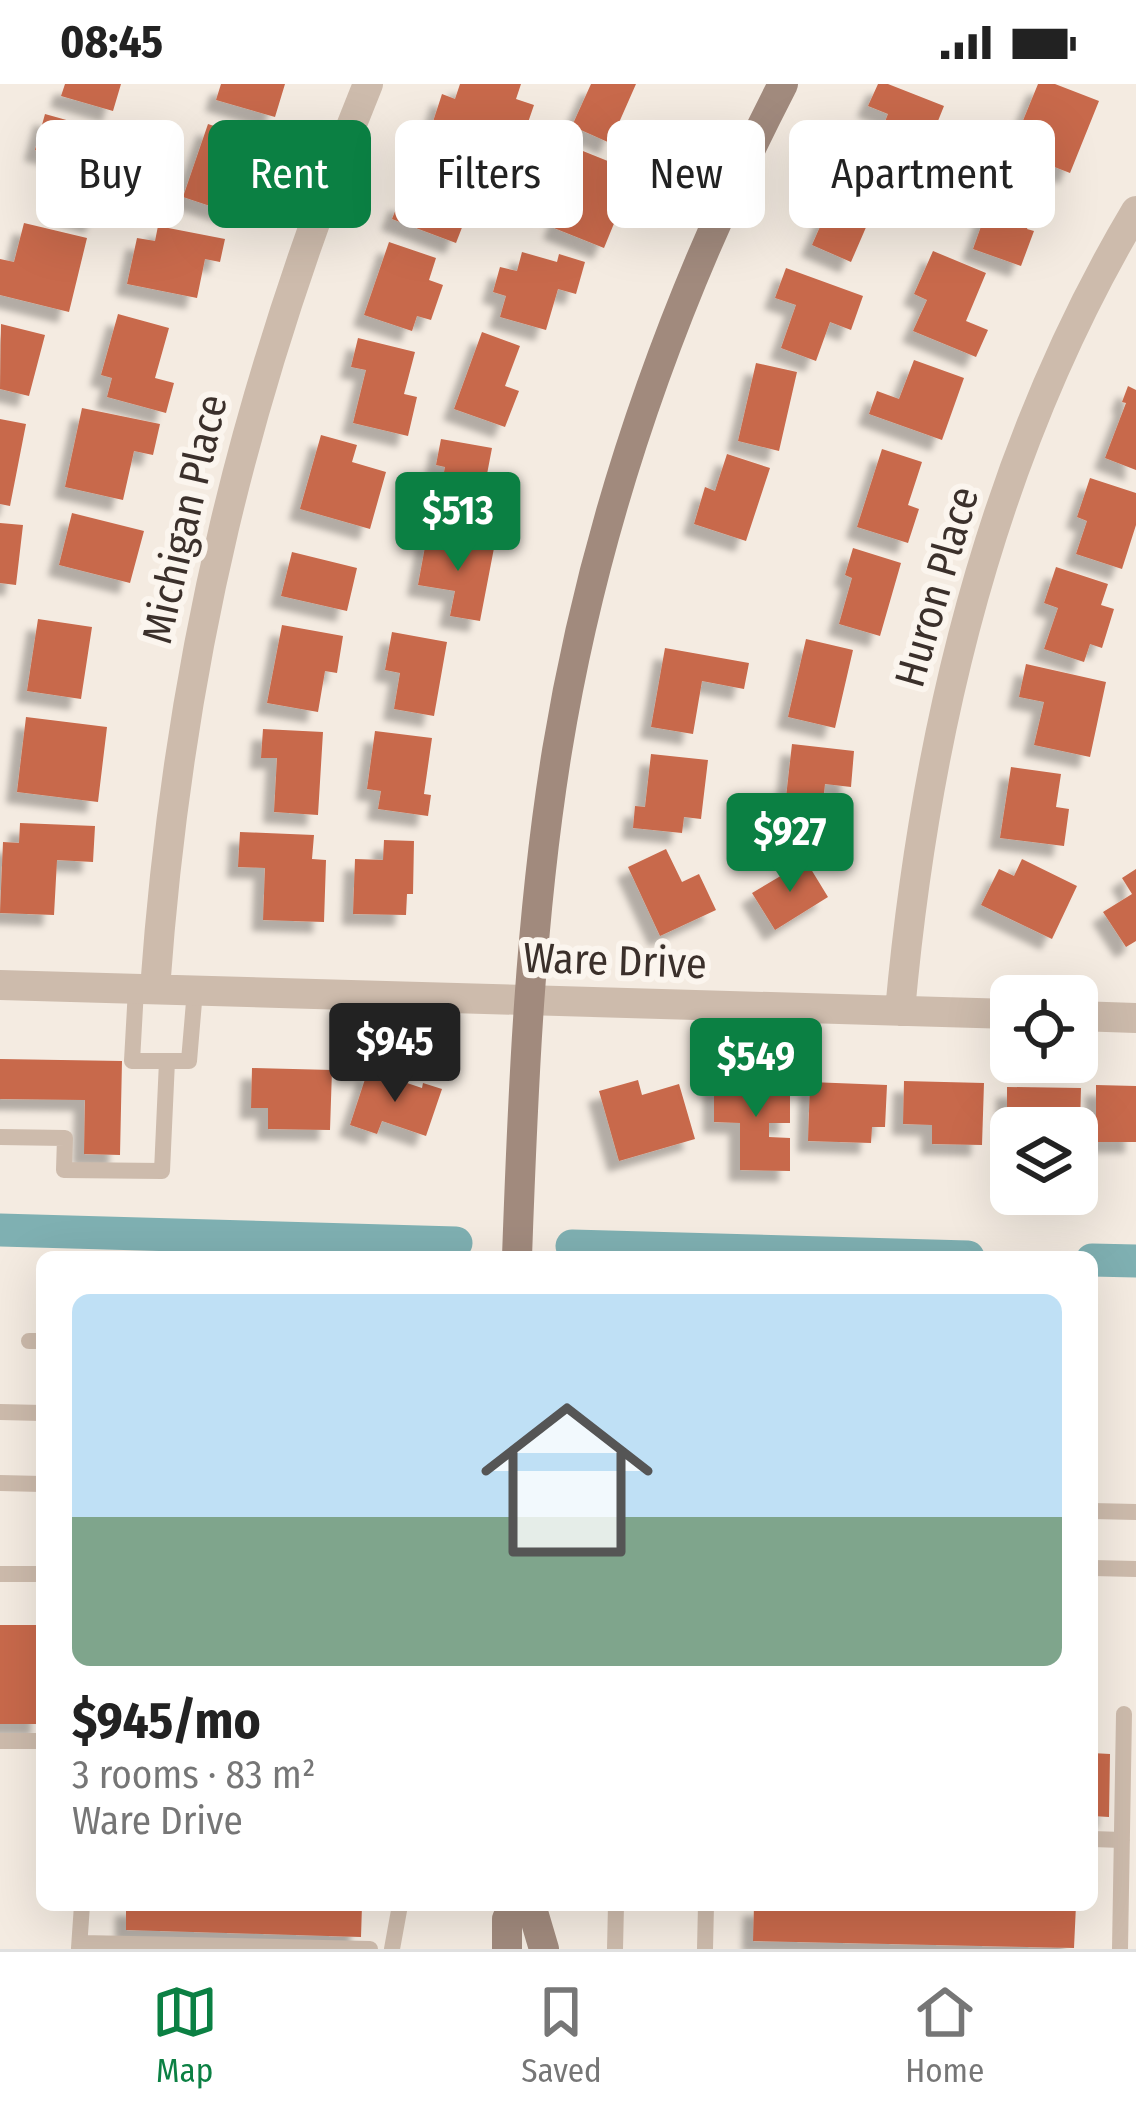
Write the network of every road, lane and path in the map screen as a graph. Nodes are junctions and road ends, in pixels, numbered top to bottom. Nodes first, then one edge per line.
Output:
1 (368, 84) edge
2 (783, 84) edge
3 (1136, 211) edge
4 (0, 985) edge
5 (146, 989) junction
6 (195, 991) junction
7 (528, 1000) junction
8 (900, 1011) junction
9 (990, 1013) edge
10 (1098, 1017) edge
11 (1136, 1018) edge
12 (167, 1061) junction
13 (0, 1137) edge
14 (517, 1251) edge
15 (0, 1412) edge
16 (36, 1413) edge
17 (0, 1483) edge
18 (36, 1484) edge
19 (1098, 1510) edge
20 (1136, 1512) edge
21 (1098, 1568) edge
22 (1136, 1570) edge
23 (0, 1574) edge
24 (36, 1574) edge
25 (1124, 1714) dead end
26 (0, 1741) edge
27 (36, 1742) edge
28 (1098, 1839) edge
29 (1122, 1840) junction
30 (82, 1911) edge
31 (399, 1911) edge
32 (511, 1911) edge
33 (533, 1911) edge
34 (616, 1911) edge
35 (706, 1911) edge
36 (1125, 1937) edge
37 (80, 1946) edge
38 (370, 1949) edge
39 (392, 1949) edge
40 (507, 1949) edge
41 (544, 1949) edge
42 (615, 1949) edge
43 (705, 1949) edge

1 - 5 street, Michigan Place
2 - 7 street
3 - 8 street, Huron Place
4 - 5 street, Ware Drive
5 - 6 street, Ware Drive
5 - 12 lane
6 - 7 street, Ware Drive
6 - 12 lane
7 - 8 street, Ware Drive
7 - 14 street
8 - 9 street, Ware Drive
10 - 11 street
12 - 13 lane
15 - 16 lane
17 - 18 lane
19 - 20 lane
21 - 22 lane
23 - 24 lane
25 - 29 lane
26 - 27 lane
28 - 29 lane
29 - 36 lane
30 - 37 lane
31 - 39 lane
32 - 40 street
33 - 41 street
34 - 42 lane
35 - 43 lane
37 - 38 lane

